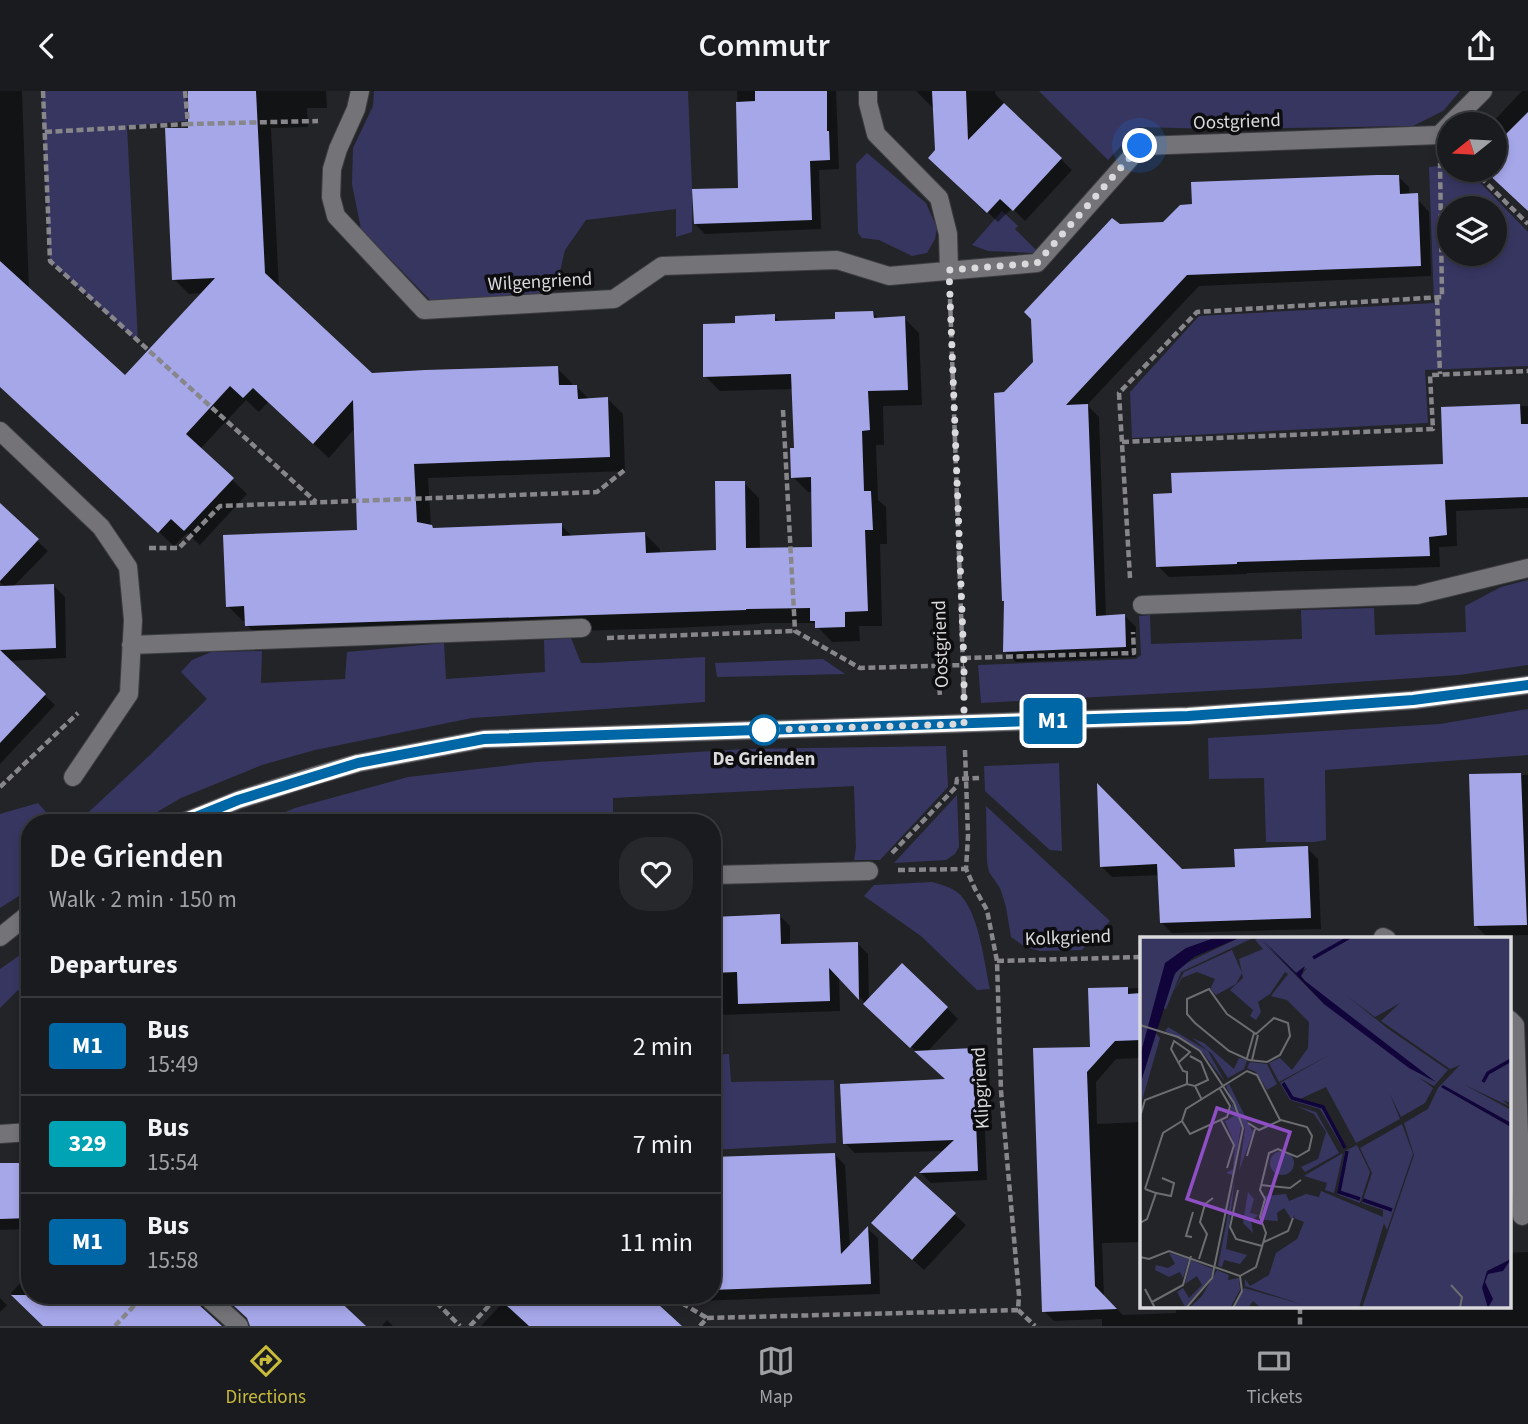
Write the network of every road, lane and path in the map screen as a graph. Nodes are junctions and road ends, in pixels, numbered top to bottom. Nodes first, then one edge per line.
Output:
1 (43, 91) edge
2 (186, 91) edge
3 (360, 91) edge
4 (868, 91) edge
5 (1483, 91) edge
6 (1462, 112) edge
7 (352, 120) junction
8 (188, 124) junction
9 (1437, 129) edge
10 (45, 132) junction
11 (1445, 182) edge
12 (1485, 182) edge
13 (1528, 225) edge
14 (949, 270) junction
15 (1437, 297) junction
16 (1528, 371) edge
17 (1440, 375) junction
18 (783, 410) dead end
19 (0, 431) edge
20 (1122, 442) junction
21 (626, 469) dead end
22 (317, 503) junction
23 (116, 549) junction
24 (1528, 568) edge
25 (1130, 579) dead end
26 (1142, 605) dead end
27 (582, 628) joint
28 (1133, 629) dead end
29 (795, 631) junction
30 (131, 645) junction
31 (964, 658) junction
32 (964, 665) junction
33 (937, 667) junction
34 (1528, 685) edge
35 (128, 694) junction
36 (940, 699) dead end
37 (964, 724) junction
38 (73, 777) dead end
39 (979, 778) dead end
40 (966, 779) junction
41 (0, 787) edge
42 (203, 814) edge
43 (966, 869) junction
44 (869, 871) junction
45 (721, 875) edge
46 (21, 920) edge
47 (0, 937) edge
48 (1140, 957) edge
49 (997, 961) junction
50 (1517, 1023) edge
51 (21, 1132) edge
52 (0, 1133) edge
53 (1521, 1216) dead end
54 (136, 1304) edge
55 (215, 1304) edge
56 (438, 1304) edge
57 (491, 1304) edge
58 (684, 1304) edge
59 (1018, 1310) junction
60 (708, 1318) junction
61 (115, 1326) edge
62 (239, 1326) edge
63 (460, 1326) edge
64 (470, 1326) edge
65 (700, 1326) edge
66 (1035, 1326) edge

1 - 10 path
2 - 8 path
3 - 7 street, Wilgengriend
4 - 14 street
5 - 6 street
7 - 8 path
7 - 14 street, Wilgengriend
8 - 10 path
9 - 14 street, Oostgriend
10 - 22 path
11 - 15 path
12 - 13 path
14 - 31 path, Oostgriend
15 - 17 path
15 - 20 path
16 - 17 path
17 - 20 path
18 - 29 path
19 - 23 street
20 - 25 path
21 - 22 path
22 - 23 path
23 - 30 street
24 - 26 street
27 - 29 path
27 - 30 street
28 - 31 path
29 - 33 path
30 - 35 street
31 - 32 path, Oostgriend
32 - 33 path
32 - 37 path, Oostgriend
33 - 36 path
34 - 37 street
35 - 38 street
35 - 41 path
37 - 40 path, Klipgriend
37 - 42 street
39 - 40 path
40 - 43 path, Klipgriend
40 - 44 path
43 - 44 path
43 - 49 path, Klipgriend
44 - 45 street
46 - 47 street
48 - 49 path, Kolkgriend
49 - 59 path, Klipgriend
50 - 53 street
51 - 52 street
54 - 61 path
55 - 62 street
56 - 63 path
57 - 64 path
58 - 60 path
59 - 60 path
59 - 66 path
60 - 65 path

